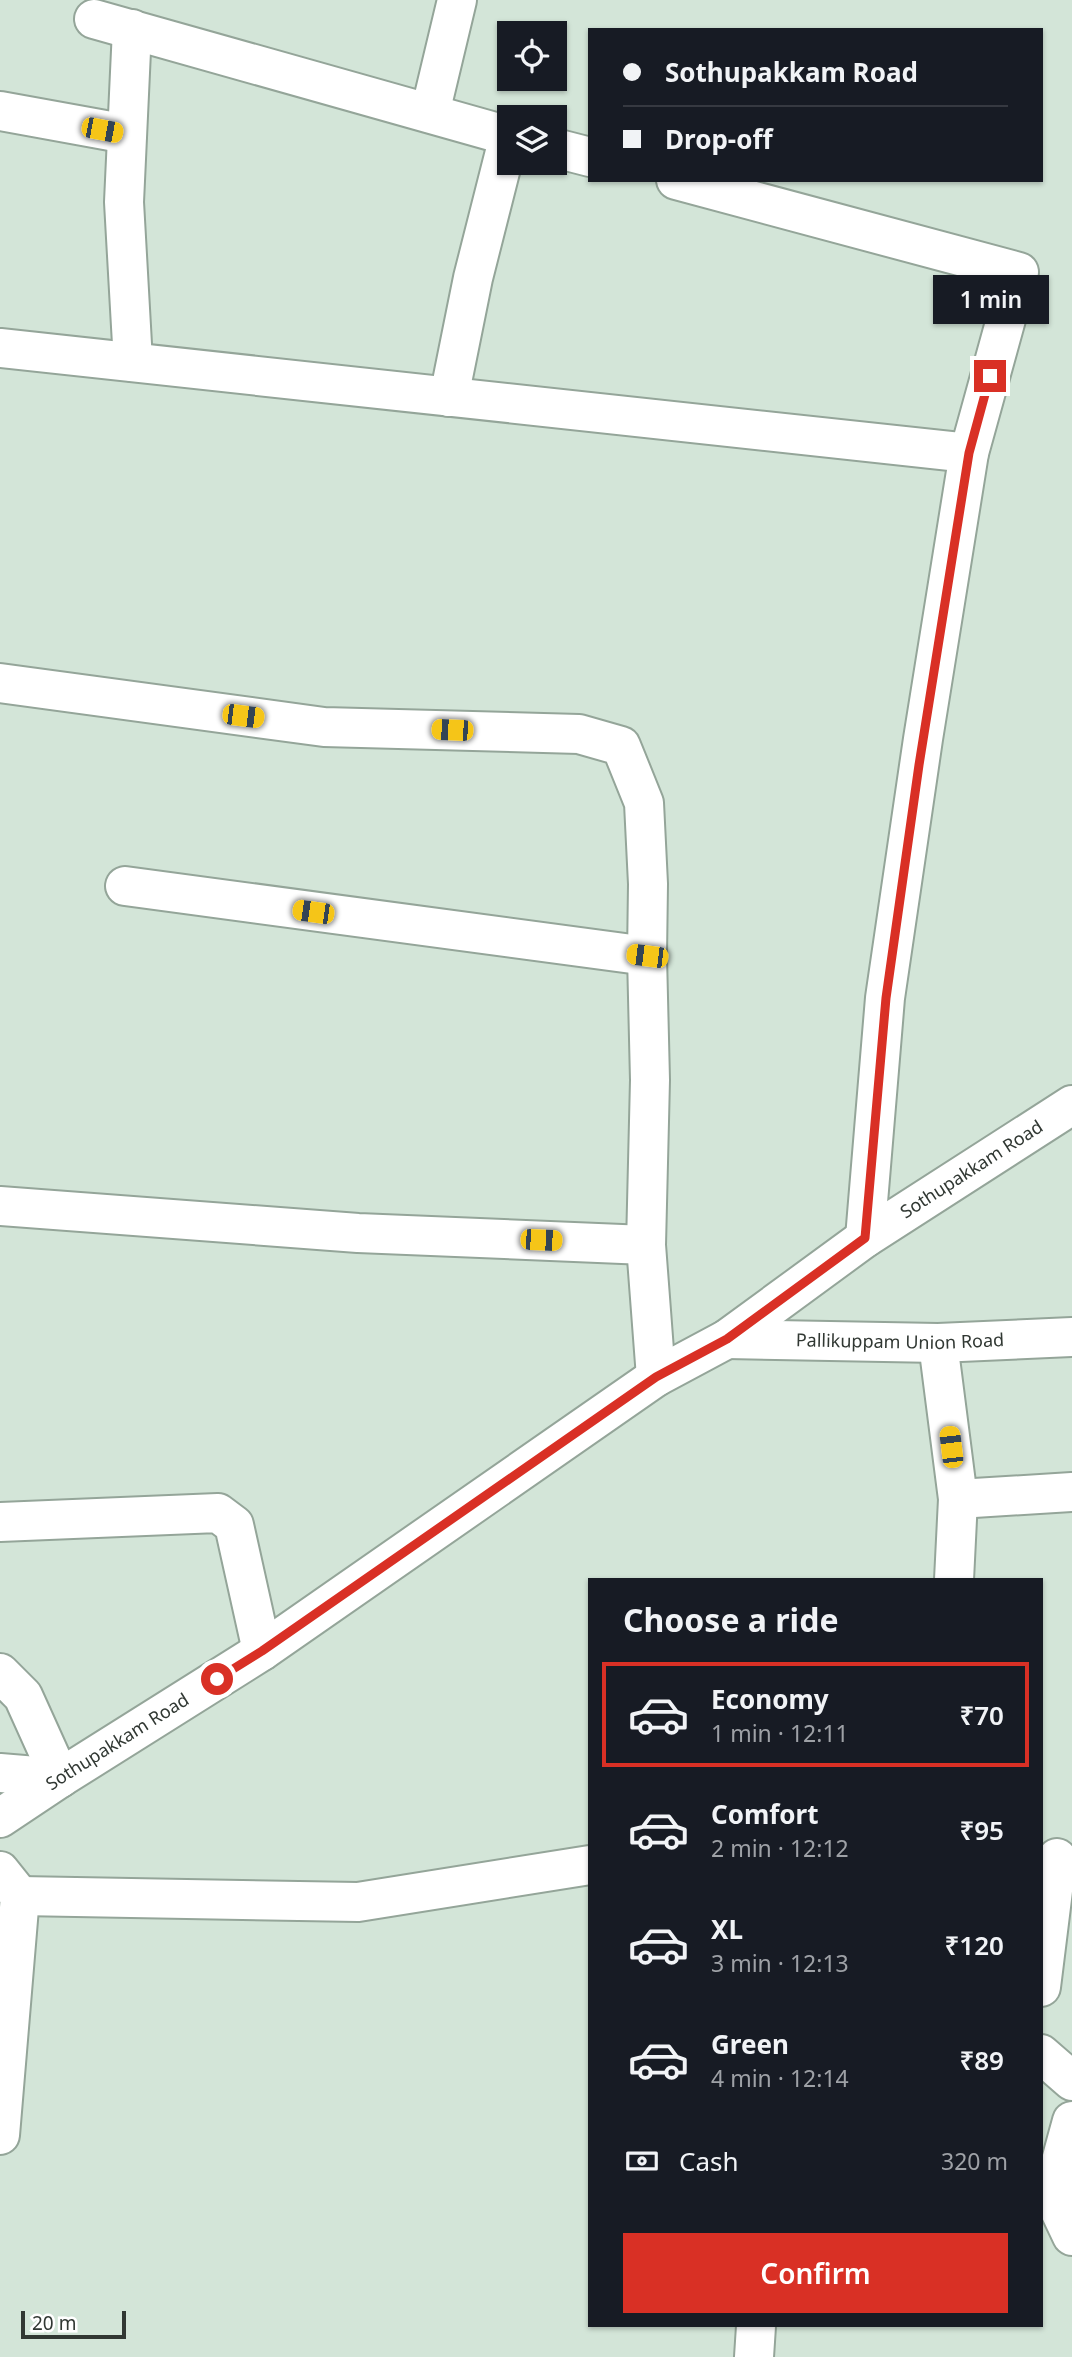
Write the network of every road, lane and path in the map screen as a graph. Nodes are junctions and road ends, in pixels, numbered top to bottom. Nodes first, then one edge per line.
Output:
1 (457, 0) edge
2 (94, 19) dead end
3 (132, 29) junction
4 (0, 111) edge
5 (429, 113) junction
6 (497, 132) edge
7 (127, 134) junction
8 (567, 151) edge
9 (588, 156) edge
10 (499, 175) edge
11 (683, 182) edge
12 (0, 348) edge
13 (133, 362) junction
14 (449, 397) junction
15 (969, 453) junction
16 (0, 683) edge
17 (125, 886) dead end
18 (647, 956) junction
19 (1072, 1105) edge
20 (0, 1206) edge
21 (865, 1238) junction
22 (646, 1245) junction
23 (1072, 1337) edge
24 (727, 1339) junction
25 (938, 1343) junction
26 (656, 1377) junction
27 (1072, 1492) edge
28 (958, 1499) junction
29 (0, 1522) edge
30 (954, 1578) edge
31 (262, 1651) junction
32 (0, 1673) edge
33 (0, 1773) edge
34 (60, 1778) junction
35 (0, 1818) edge
36 (1057, 1856) edge
37 (588, 1866) edge
38 (10, 1883) edge
39 (1043, 1971) edge
40 (1043, 2056) edge
41 (1072, 2081) edge
42 (1072, 2121) edge
43 (0, 2135) edge
44 (1047, 2194) edge
45 (1072, 2236) edge
46 (756, 2327) edge
47 (754, 2357) edge

1 - 5 street
2 - 3 street
3 - 5 street
3 - 7 street
4 - 7 street
5 - 6 street
7 - 13 street
8 - 9 street
10 - 14 street
11 - 15 street
12 - 13 street
13 - 14 street
14 - 15 street
15 - 21 street
16 - 18 street
17 - 18 street
18 - 22 street
19 - 21 street, Sothupakkam Road
20 - 22 street
21 - 24 street, Sothupakkam Road
22 - 26 street
23 - 25 street, Pallikuppam Union Road
24 - 25 street, Pallikuppam Union Road
24 - 26 street, Sothupakkam Road
25 - 28 street
26 - 31 street, Sothupakkam Road
27 - 28 street
28 - 30 street
29 - 31 street
31 - 34 street, Sothupakkam Road
32 - 34 street
33 - 34 street
34 - 35 street, Sothupakkam Road
36 - 39 street
37 - 38 street
38 - 43 street
40 - 41 street
42 - 44 street
44 - 45 street
46 - 47 street

